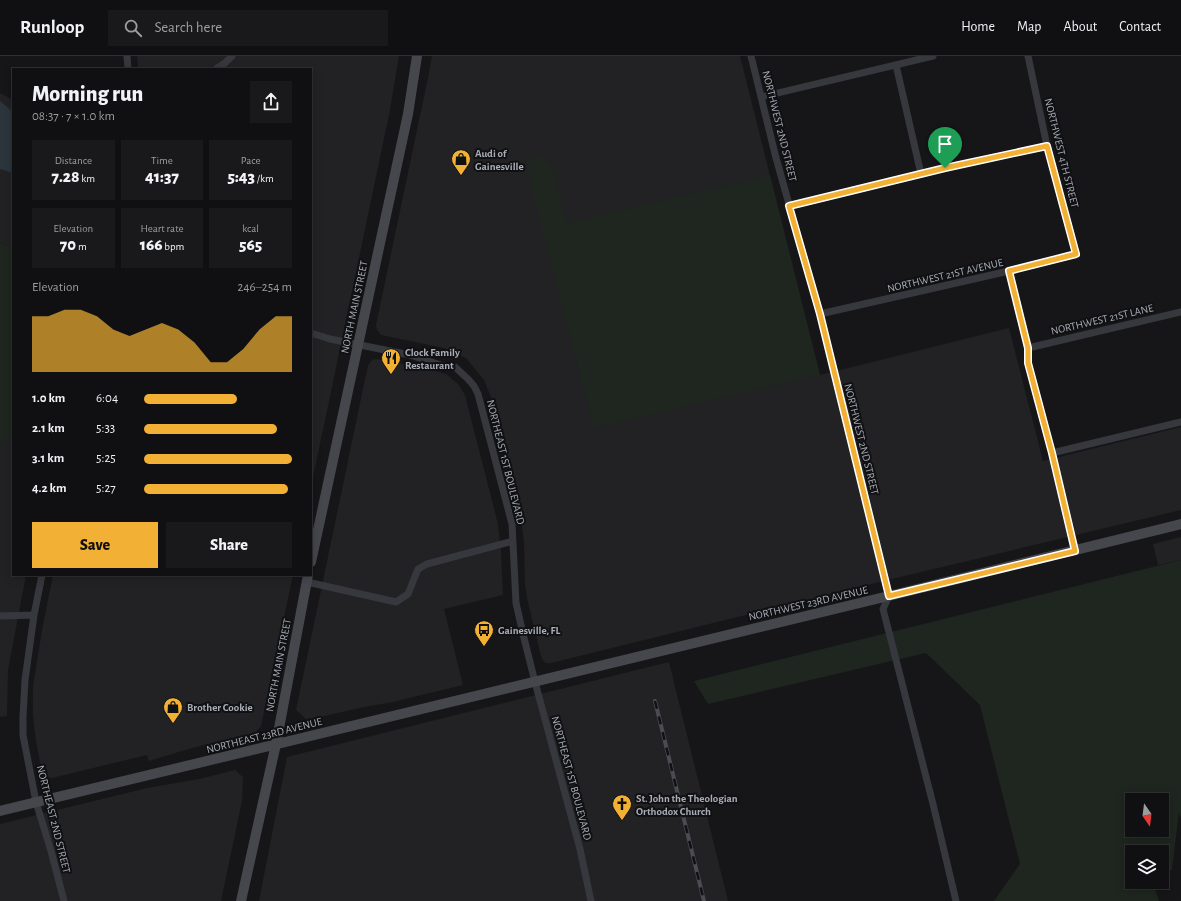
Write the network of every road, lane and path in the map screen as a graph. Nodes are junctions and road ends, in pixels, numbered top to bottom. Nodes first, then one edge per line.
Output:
1 (127, 56) edge
2 (232, 56) edge
3 (417, 56) edge
4 (751, 56) edge
5 (933, 56) edge
6 (1028, 56) edge
7 (896, 65) junction
8 (128, 68) edge
9 (218, 68) edge
10 (761, 97) junction
11 (1047, 146) junction
12 (921, 174) junction
13 (789, 206) junction
14 (1076, 254) joint
15 (1009, 271) junction
16 (1181, 312) edge
17 (820, 314) junction
18 (312, 333) edge
19 (358, 344) junction
20 (1028, 348) junction
21 (1181, 422) edge
22 (1052, 453) junction
23 (1181, 524) edge
24 (513, 541) junction
25 (1075, 551) junction
26 (312, 557) edge
27 (42, 576) edge
28 (307, 578) edge
29 (889, 596) junction
30 (34, 615) junction
31 (0, 616) edge
32 (535, 682) junction
33 (276, 744) junction
34 (36, 802) junction
35 (0, 811) edge
36 (64, 901) edge
37 (241, 901) edge
38 (591, 901) edge
39 (956, 901) edge

1 - 8 street
2 - 9 street
3 - 19 main road, NORTH MAIN STREET
4 - 10 street, NORTHWEST 2ND STREET
5 - 7 street
6 - 11 street, NORTHWEST 4TH STREET
7 - 10 street
7 - 12 street
10 - 13 street, NORTHWEST 2ND STREET
11 - 12 street
11 - 14 street, NORTHWEST 4TH STREET
12 - 13 street
13 - 17 street, NORTHWEST 2ND STREET
14 - 15 street, NORTHWEST 21ST AVENUE
15 - 17 street, NORTHWEST 21ST AVENUE
15 - 20 street
16 - 20 street, NORTHWEST 21ST LANE
17 - 29 street, NORTHWEST 2ND STREET
18 - 19 street, NORTHEAST 1ST BOULEVARD
19 - 24 street, NORTHEAST 1ST BOULEVARD
19 - 26 main road, NORTH MAIN STREET
20 - 22 street
21 - 22 street
22 - 25 street
23 - 25 main road, NORTHWEST 23RD AVENUE
24 - 28 street
24 - 32 street, NORTHEAST 1ST BOULEVARD
25 - 29 main road, NORTHWEST 23RD AVENUE
27 - 30 street, NORTHEAST 2ND STREET
28 - 33 main road, NORTH MAIN STREET
29 - 32 main road, NORTHWEST 23RD AVENUE
29 - 39 street
30 - 31 street
30 - 34 street, NORTHEAST 2ND STREET
32 - 33 main road, NORTHEAST 23RD AVENUE
32 - 38 street, NORTHEAST 1ST BOULEVARD
33 - 34 main road, NORTHEAST 23RD AVENUE
33 - 37 main road, NORTH MAIN STREET
34 - 35 main road, NORTHEAST 23RD AVENUE
34 - 36 street, NORTHEAST 2ND STREET

